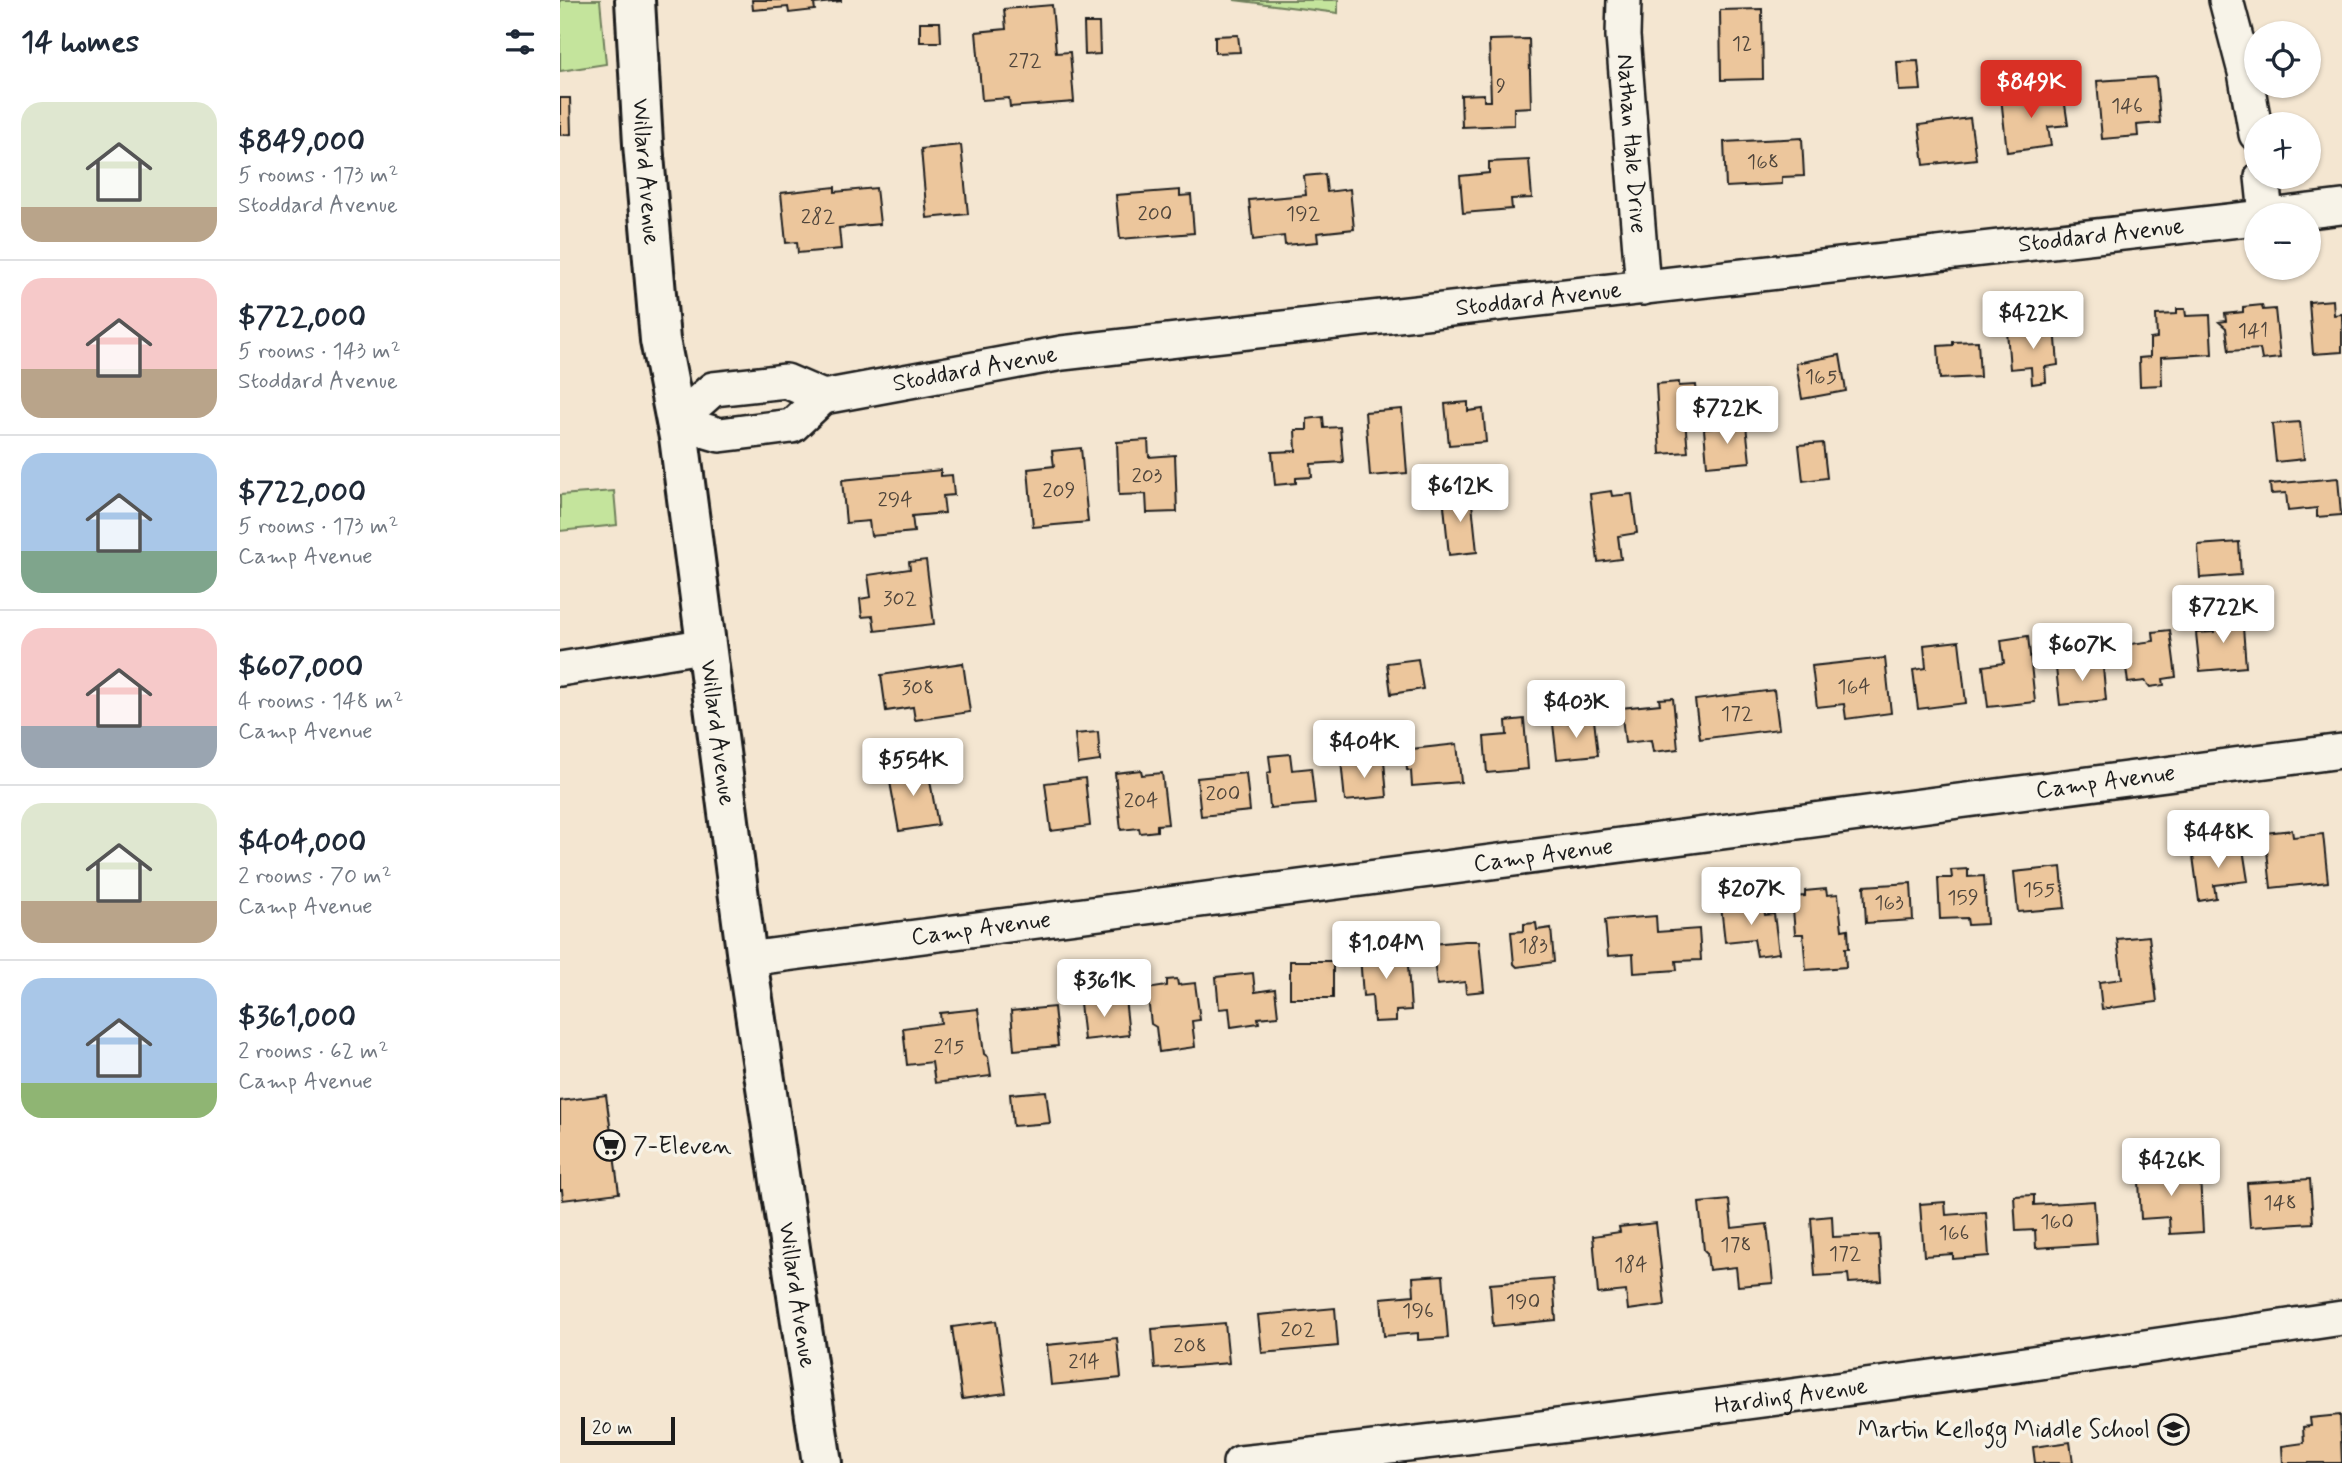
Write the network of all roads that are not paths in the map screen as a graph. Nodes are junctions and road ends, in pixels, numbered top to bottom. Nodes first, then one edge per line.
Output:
1 (635, 0) edge
2 (1624, 0) edge
3 (2226, 0) edge
4 (2252, 112) edge
5 (2342, 207) edge
6 (2321, 210) edge
7 (2244, 219) edge
8 (1643, 288) junction
9 (823, 397) junction
10 (676, 422) junction
11 (708, 646) junction
12 (560, 669) edge
13 (2342, 751) edge
14 (747, 959) junction
15 (2342, 1318) edge
16 (1502, 1449) edge
17 (822, 1463) edge
18 (1240, 1463) edge

1 - 10 main road, Willard Avenue
2 - 8 street, Nathan Hale Drive
3 - 4 street
5 - 6 street
7 - 8 street, Stoddard Avenue
8 - 9 street, Stoddard Avenue
9 - 10 street
9 - 10 street
10 - 11 main road, Willard Avenue
11 - 12 street
11 - 14 main road, Willard Avenue
13 - 14 street, Camp Avenue
14 - 17 main road, Willard Avenue
15 - 16 street, Harding Avenue
16 - 18 street, Harding Avenue

